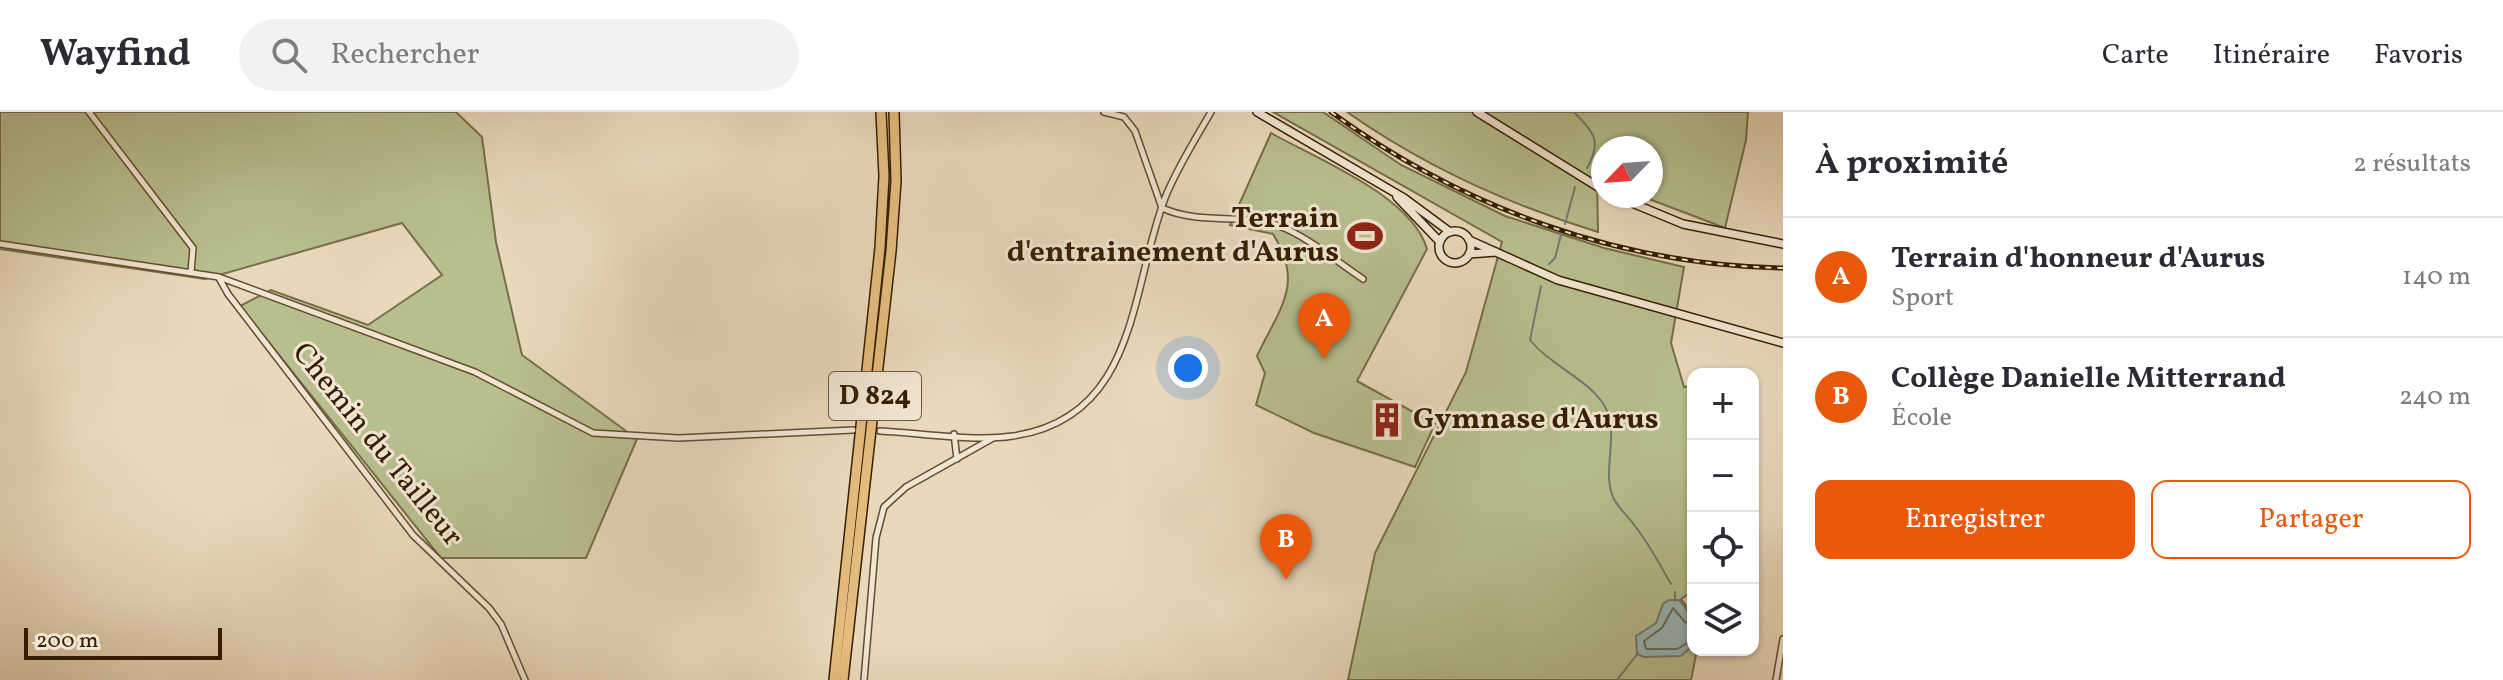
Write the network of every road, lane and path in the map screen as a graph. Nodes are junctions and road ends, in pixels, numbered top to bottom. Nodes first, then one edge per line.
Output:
1 (89, 112) edge
2 (881, 112) edge
3 (894, 112) edge
4 (1104, 112) edge
5 (1211, 112) edge
6 (1257, 112) edge
7 (1477, 112) edge
8 (1591, 183) edge
9 (1392, 192) junction
10 (1162, 208) junction
11 (1644, 208) edge
12 (1450, 232) junction
13 (1469, 240) junction
14 (1440, 242) junction
15 (0, 244) edge
16 (1783, 244) edge
17 (1496, 252) junction
18 (1469, 254) junction
19 (191, 272) junction
20 (219, 277) junction
21 (1363, 279) dead end
22 (1783, 343) edge
23 (853, 430) dead end
24 (880, 431) dead end
25 (954, 434) junction
26 (993, 437) junction
27 (957, 459) junction
28 (1783, 639) edge
29 (525, 680) edge
30 (834, 680) edge
31 (843, 680) edge
32 (864, 680) edge
33 (1776, 680) edge

1 - 19 street
2 - 30 highway, D 824
3 - 31 highway, D 824
4 - 10 street
5 - 10 street
6 - 9 main road
7 - 8 main road
9 - 12 main road
9 - 14 main road
10 - 21 street
10 - 26 street
11 - 16 main road
12 - 13 main road
12 - 14 main road
13 - 17 main road
13 - 18 main road
14 - 18 main road
15 - 19 street
17 - 18 main road
17 - 22 main road
19 - 20 street
20 - 23 street
20 - 29 street, Chemin du Tailleur
24 - 25 street
25 - 26 street
25 - 27 street
26 - 27 street
27 - 32 street
28 - 33 street

